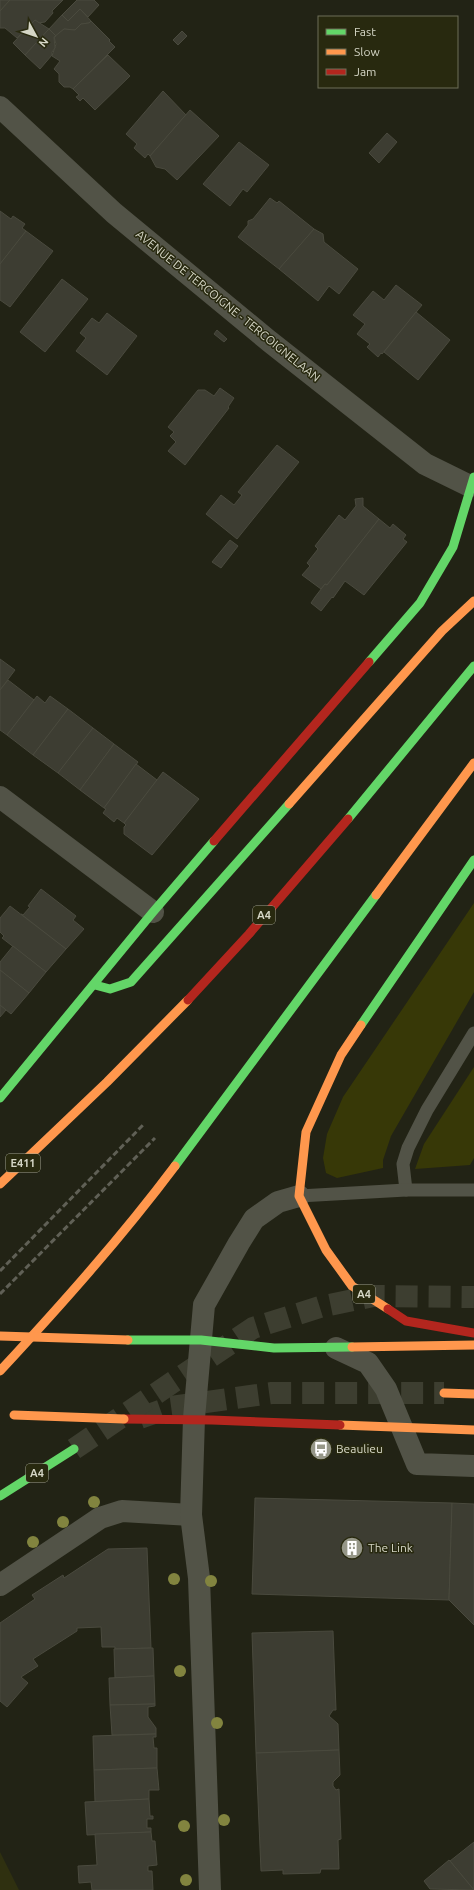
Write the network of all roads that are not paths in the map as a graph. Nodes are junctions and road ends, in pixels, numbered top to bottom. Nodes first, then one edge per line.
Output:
1 (0, 107) edge
2 (472, 481) edge
3 (474, 601) edge
4 (474, 666) edge
5 (474, 763) edge
6 (0, 797) edge
7 (474, 860) edge
8 (153, 912) junction
9 (95, 985) junction
10 (474, 1033) edge
11 (0, 1098) edge
12 (46, 1141) joint
13 (0, 1184) edge
14 (406, 1190) junction
15 (474, 1190) edge
16 (299, 1196) junction
17 (474, 1333) edge
18 (0, 1336) edge
19 (201, 1340) junction
20 (474, 1345) edge
21 (336, 1348) junction
22 (0, 1371) edge
23 (444, 1393) tunnel mouth
24 (474, 1394) edge
25 (7, 1415) dead end
26 (194, 1418) junction
27 (402, 1428) junction
28 (474, 1430) edge
29 (74, 1449) tunnel mouth
30 (474, 1466) edge
31 (0, 1496) edge
32 (191, 1515) junction
33 (0, 1585) edge
34 (210, 1890) edge

1 - 2 street, AVENUE DE TERCOIGNE - TERCOIGNELAAN
2 - 8 main road
3 - 9 main road
4 - 12 main road, A4
5 - 22 main road
6 - 8 street
7 - 16 main road
8 - 9 main road
9 - 11 main road
10 - 14 lane
12 - 13 main road, E411
14 - 15 lane
14 - 16 lane
16 - 17 main road, A4
16 - 19 street
18 - 19 main road, bridge
19 - 21 main road
19 - 26 street
20 - 21 main road
21 - 27 street
23 - 24 main road
25 - 26 main road, bridge
26 - 27 main road
26 - 32 street
27 - 28 main road
27 - 30 street
29 - 31 main road, A4
32 - 33 street
32 - 34 street

